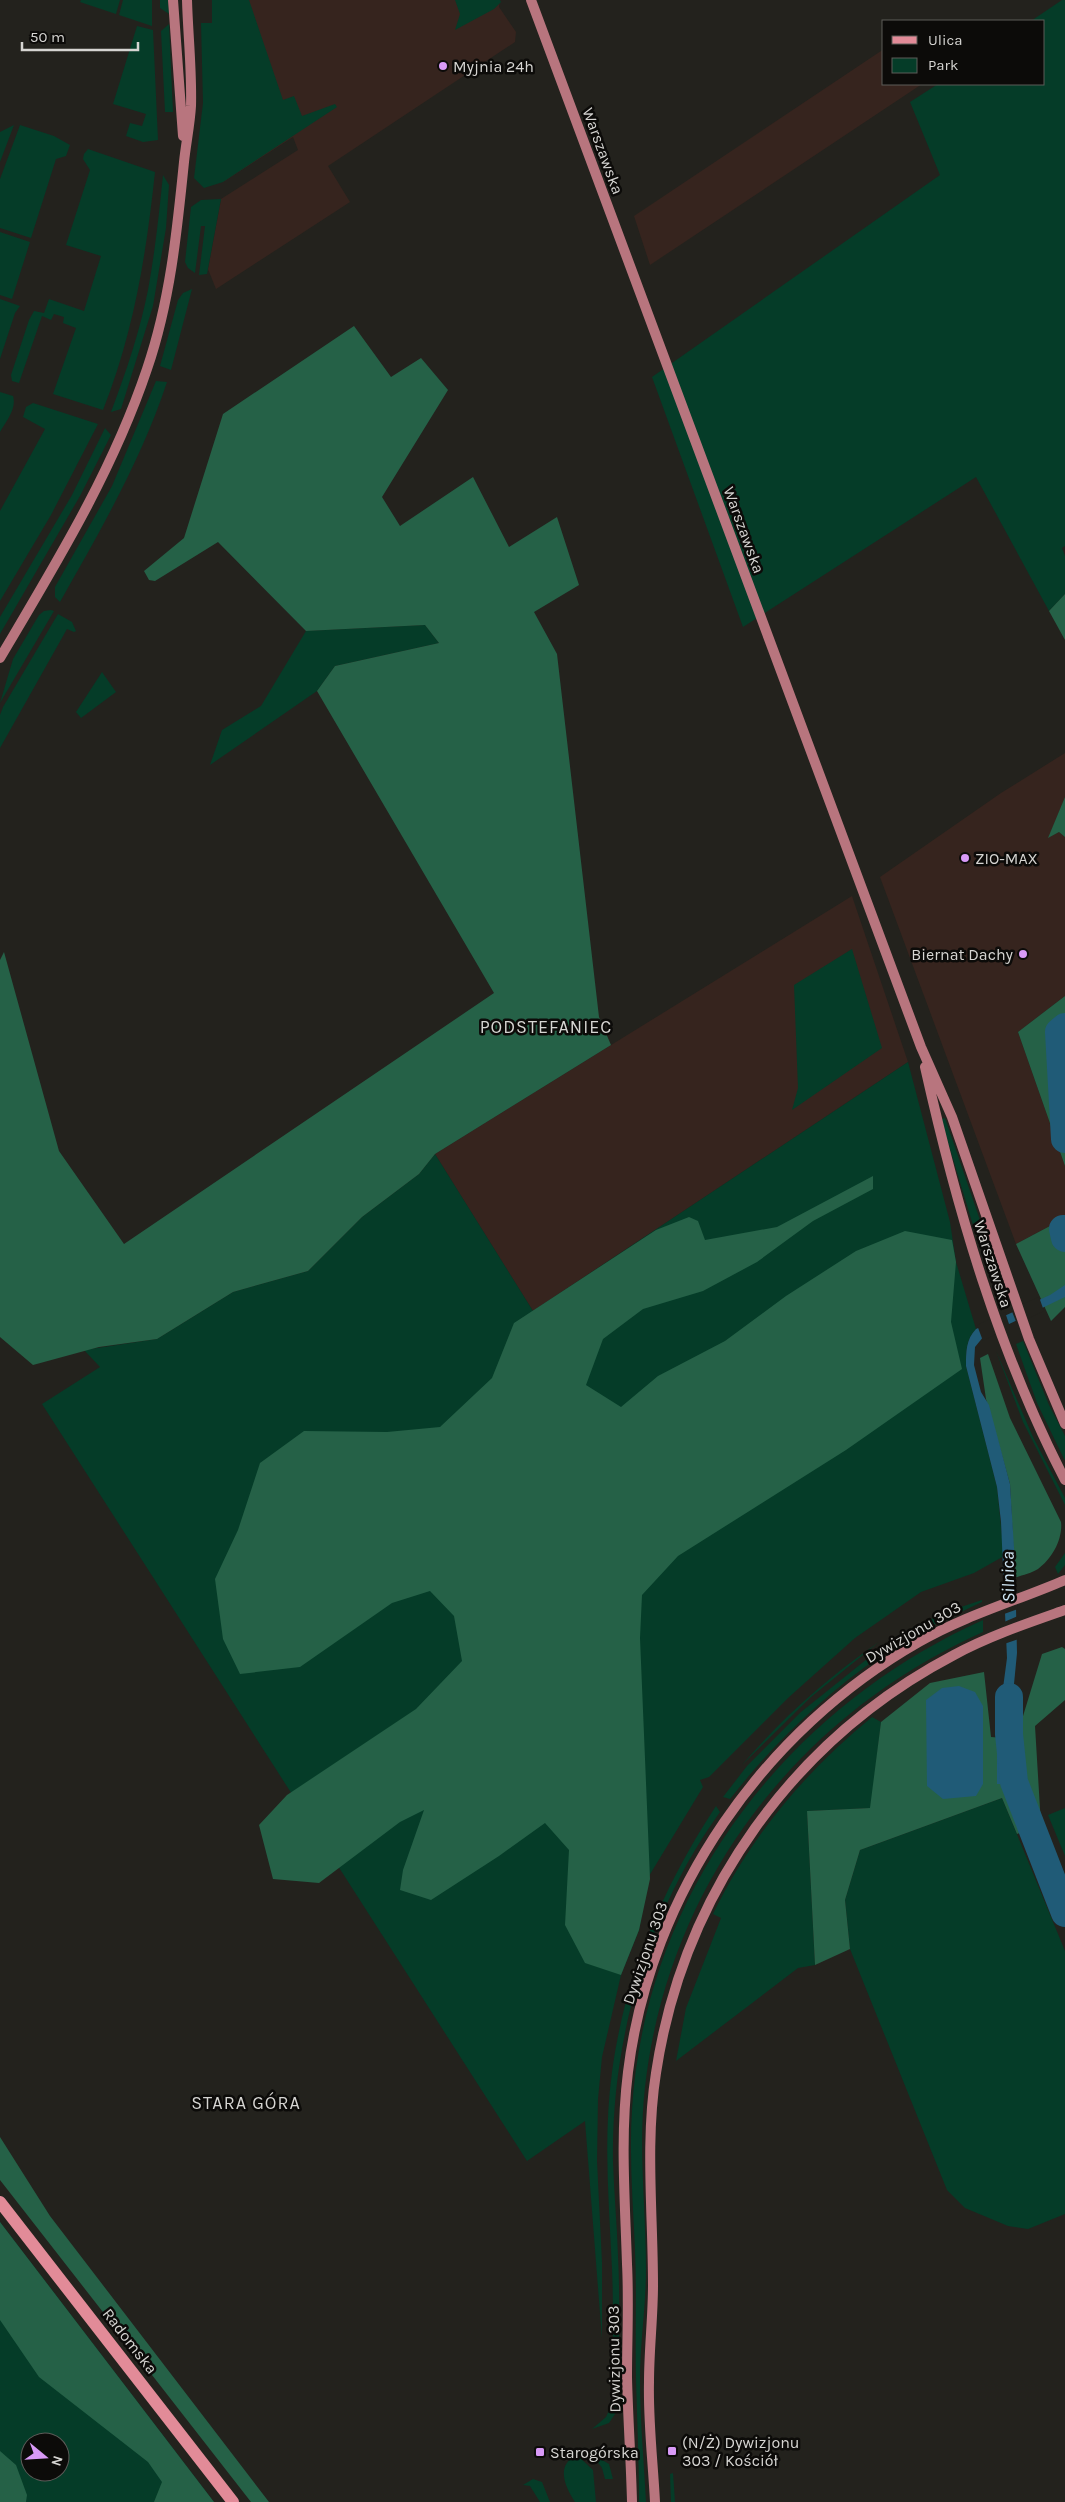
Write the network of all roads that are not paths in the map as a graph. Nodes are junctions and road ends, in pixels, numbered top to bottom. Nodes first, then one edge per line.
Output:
1 (172, 0) edge
2 (187, 0) edge
3 (524, 0) edge
4 (531, 0) edge
5 (540, 24) junction
6 (184, 159) junction
7 (0, 658) edge
8 (921, 1047) junction
9 (1065, 1424) edge
10 (1065, 1480) edge
11 (1065, 1580) edge
12 (1065, 1610) edge
13 (0, 2202) edge
14 (233, 2502) edge
15 (632, 2502) edge
16 (655, 2502) edge

1 - 6 main road
2 - 6 main road
3 - 5 main road, Warszawska
4 - 5 main road, Warszawska
5 - 8 main road, Warszawska
6 - 7 main road
8 - 9 main road, Warszawska
8 - 10 main road, Warszawska
11 - 15 main road, Dywizjonu 303
12 - 16 main road
13 - 14 main road, Radomska

